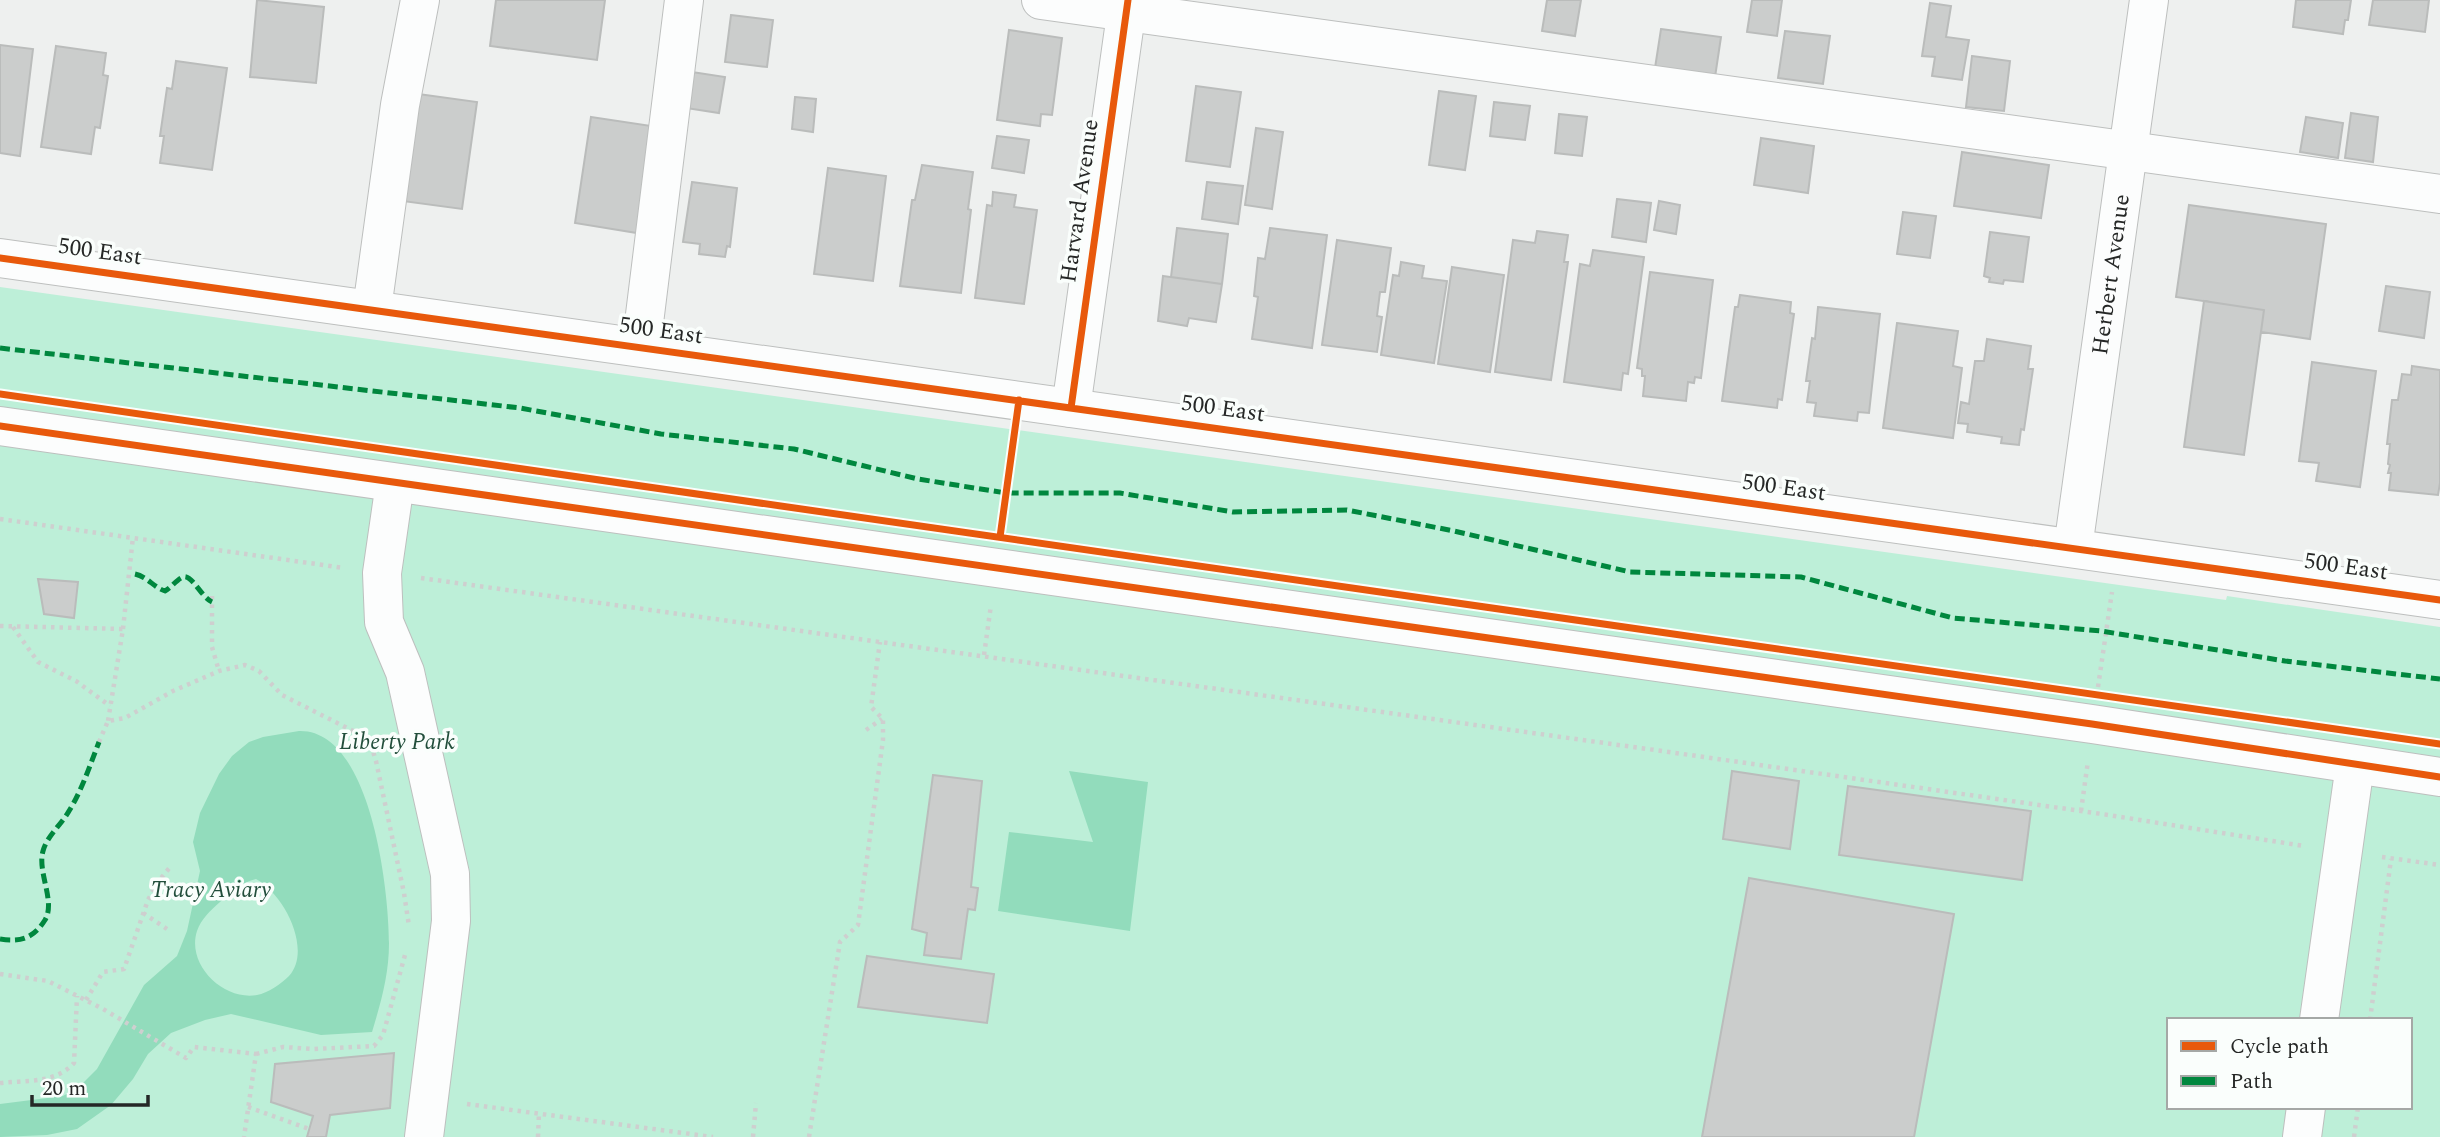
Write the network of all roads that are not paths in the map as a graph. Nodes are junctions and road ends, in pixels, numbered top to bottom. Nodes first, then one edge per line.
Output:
1 (420, 0) edge
2 (684, 0) edge
3 (1041, 0) edge
4 (2149, 0) edge
5 (1127, 6) edge
6 (2129, 150) junction
7 (2440, 194) edge
8 (0, 258) edge
9 (372, 309) junction
10 (641, 347) junction
11 (1071, 408) junction
12 (0, 426) edge
13 (395, 483) junction
14 (2073, 548) junction
15 (2440, 600) edge
16 (2355, 765) junction
17 (2440, 777) edge
18 (2319, 1018) edge
19 (2306, 1109) edge
20 (425, 1137) edge
21 (2302, 1137) edge

1 - 9 street
2 - 10 street
3 - 5 street
4 - 6 street, Herbert Avenue
5 - 6 street
5 - 11 street, Harvard Avenue
6 - 7 street
6 - 14 street, Herbert Avenue
8 - 9 street, 500 East
9 - 10 street, 500 East
10 - 11 street, 500 East
11 - 14 street, 500 East
12 - 13 street
13 - 16 street
13 - 20 street
14 - 15 street, 500 East
16 - 17 street
16 - 18 street
19 - 21 street

